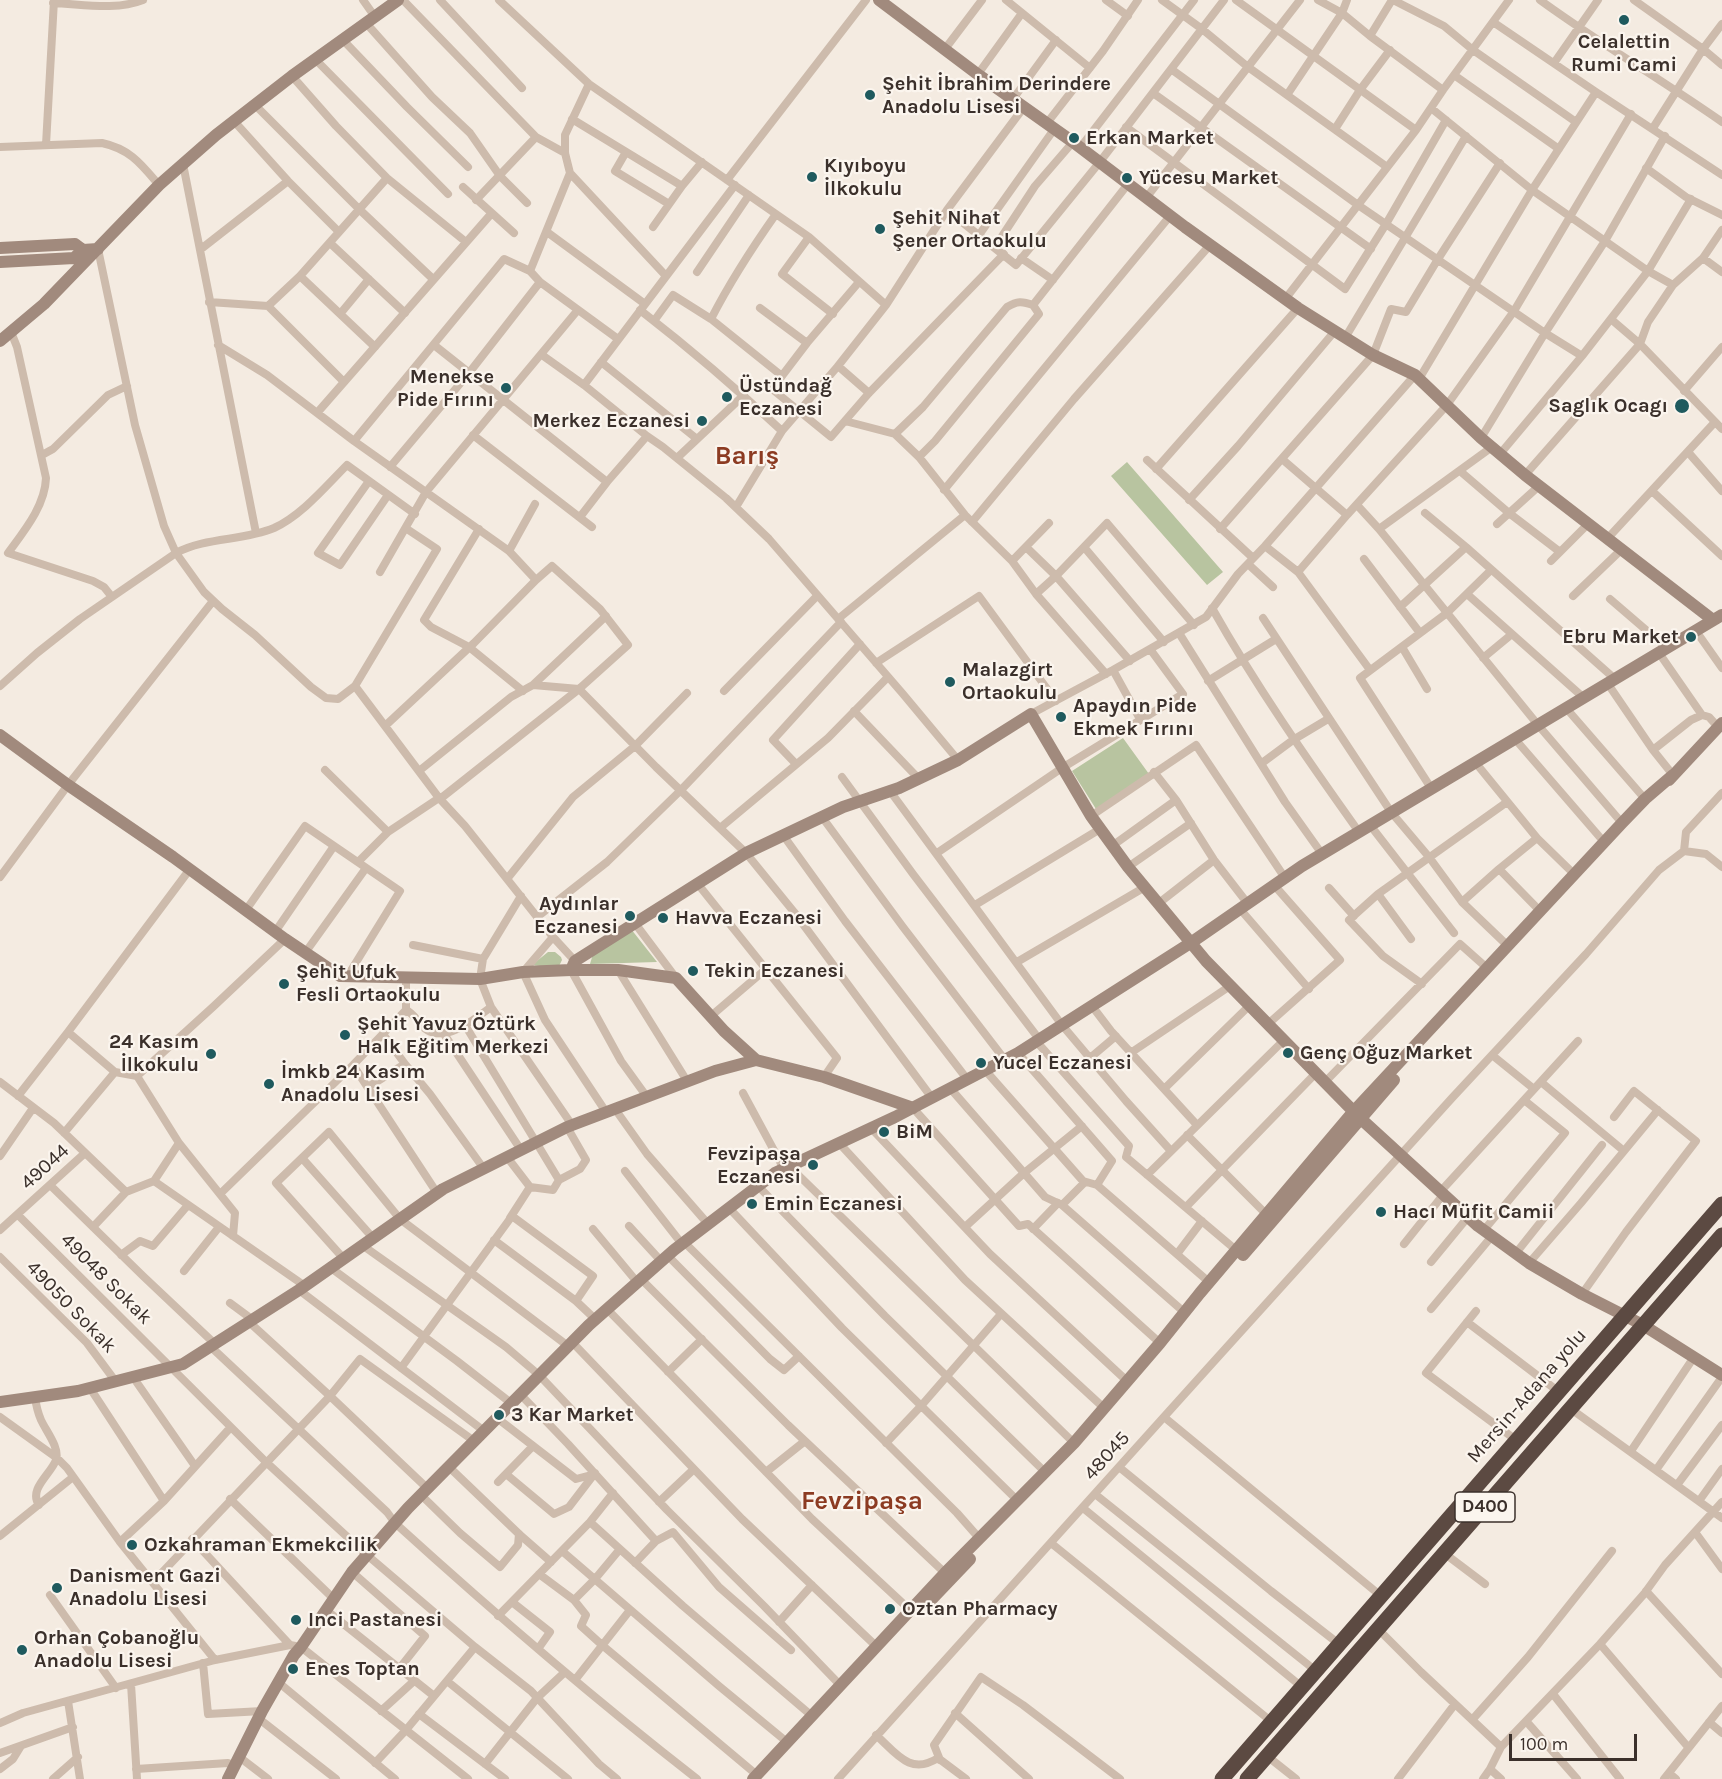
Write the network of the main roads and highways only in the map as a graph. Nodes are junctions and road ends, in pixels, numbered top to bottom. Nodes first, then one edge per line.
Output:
1 (398, 0) edge
2 (879, 0) edge
3 (0, 248) edge
4 (98, 249) junction
5 (83, 250) junction
6 (0, 262) edge
7 (0, 341) edge
8 (1718, 618) edge
9 (1720, 725) edge
10 (0, 735) edge
11 (1673, 775) junction
12 (1192, 942) junction
13 (573, 965) junction
14 (756, 1060) junction
15 (913, 1108) junction
16 (1357, 1114) junction
17 (1722, 1204) edge
18 (1722, 1235) edge
19 (1624, 1316) junction
20 (1643, 1325) junction
21 (1160, 1343) junction
22 (1722, 1376) edge
23 (0, 1402) edge
24 (1018, 1501) junction
25 (758, 1778) edge
26 (228, 1779) edge
27 (1222, 1779) edge
28 (1247, 1779) edge

1 - 4 main road
2 - 8 main road
3 - 5 main road
4 - 5 main road
4 - 7 main road
5 - 6 main road
8 - 12 main road
9 - 11 main road
10 - 13 main road
11 - 16 main road
11 - 16 main road
12 - 13 main road
12 - 15 main road
12 - 16 main road
13 - 14 main road
14 - 15 main road
14 - 23 main road
15 - 26 main road
16 - 19 main road
16 - 21 main road
16 - 21 main road
17 - 19 highway, Mersin-Adana yolu / D400
18 - 20 highway, Mersin-Adana yolu / D400
19 - 20 main road
19 - 27 highway, Mersin-Adana yolu / D400
20 - 22 main road
20 - 28 highway, Mersin-Adana yolu / D400
21 - 24 main road
24 - 25 main road
24 - 25 main road

